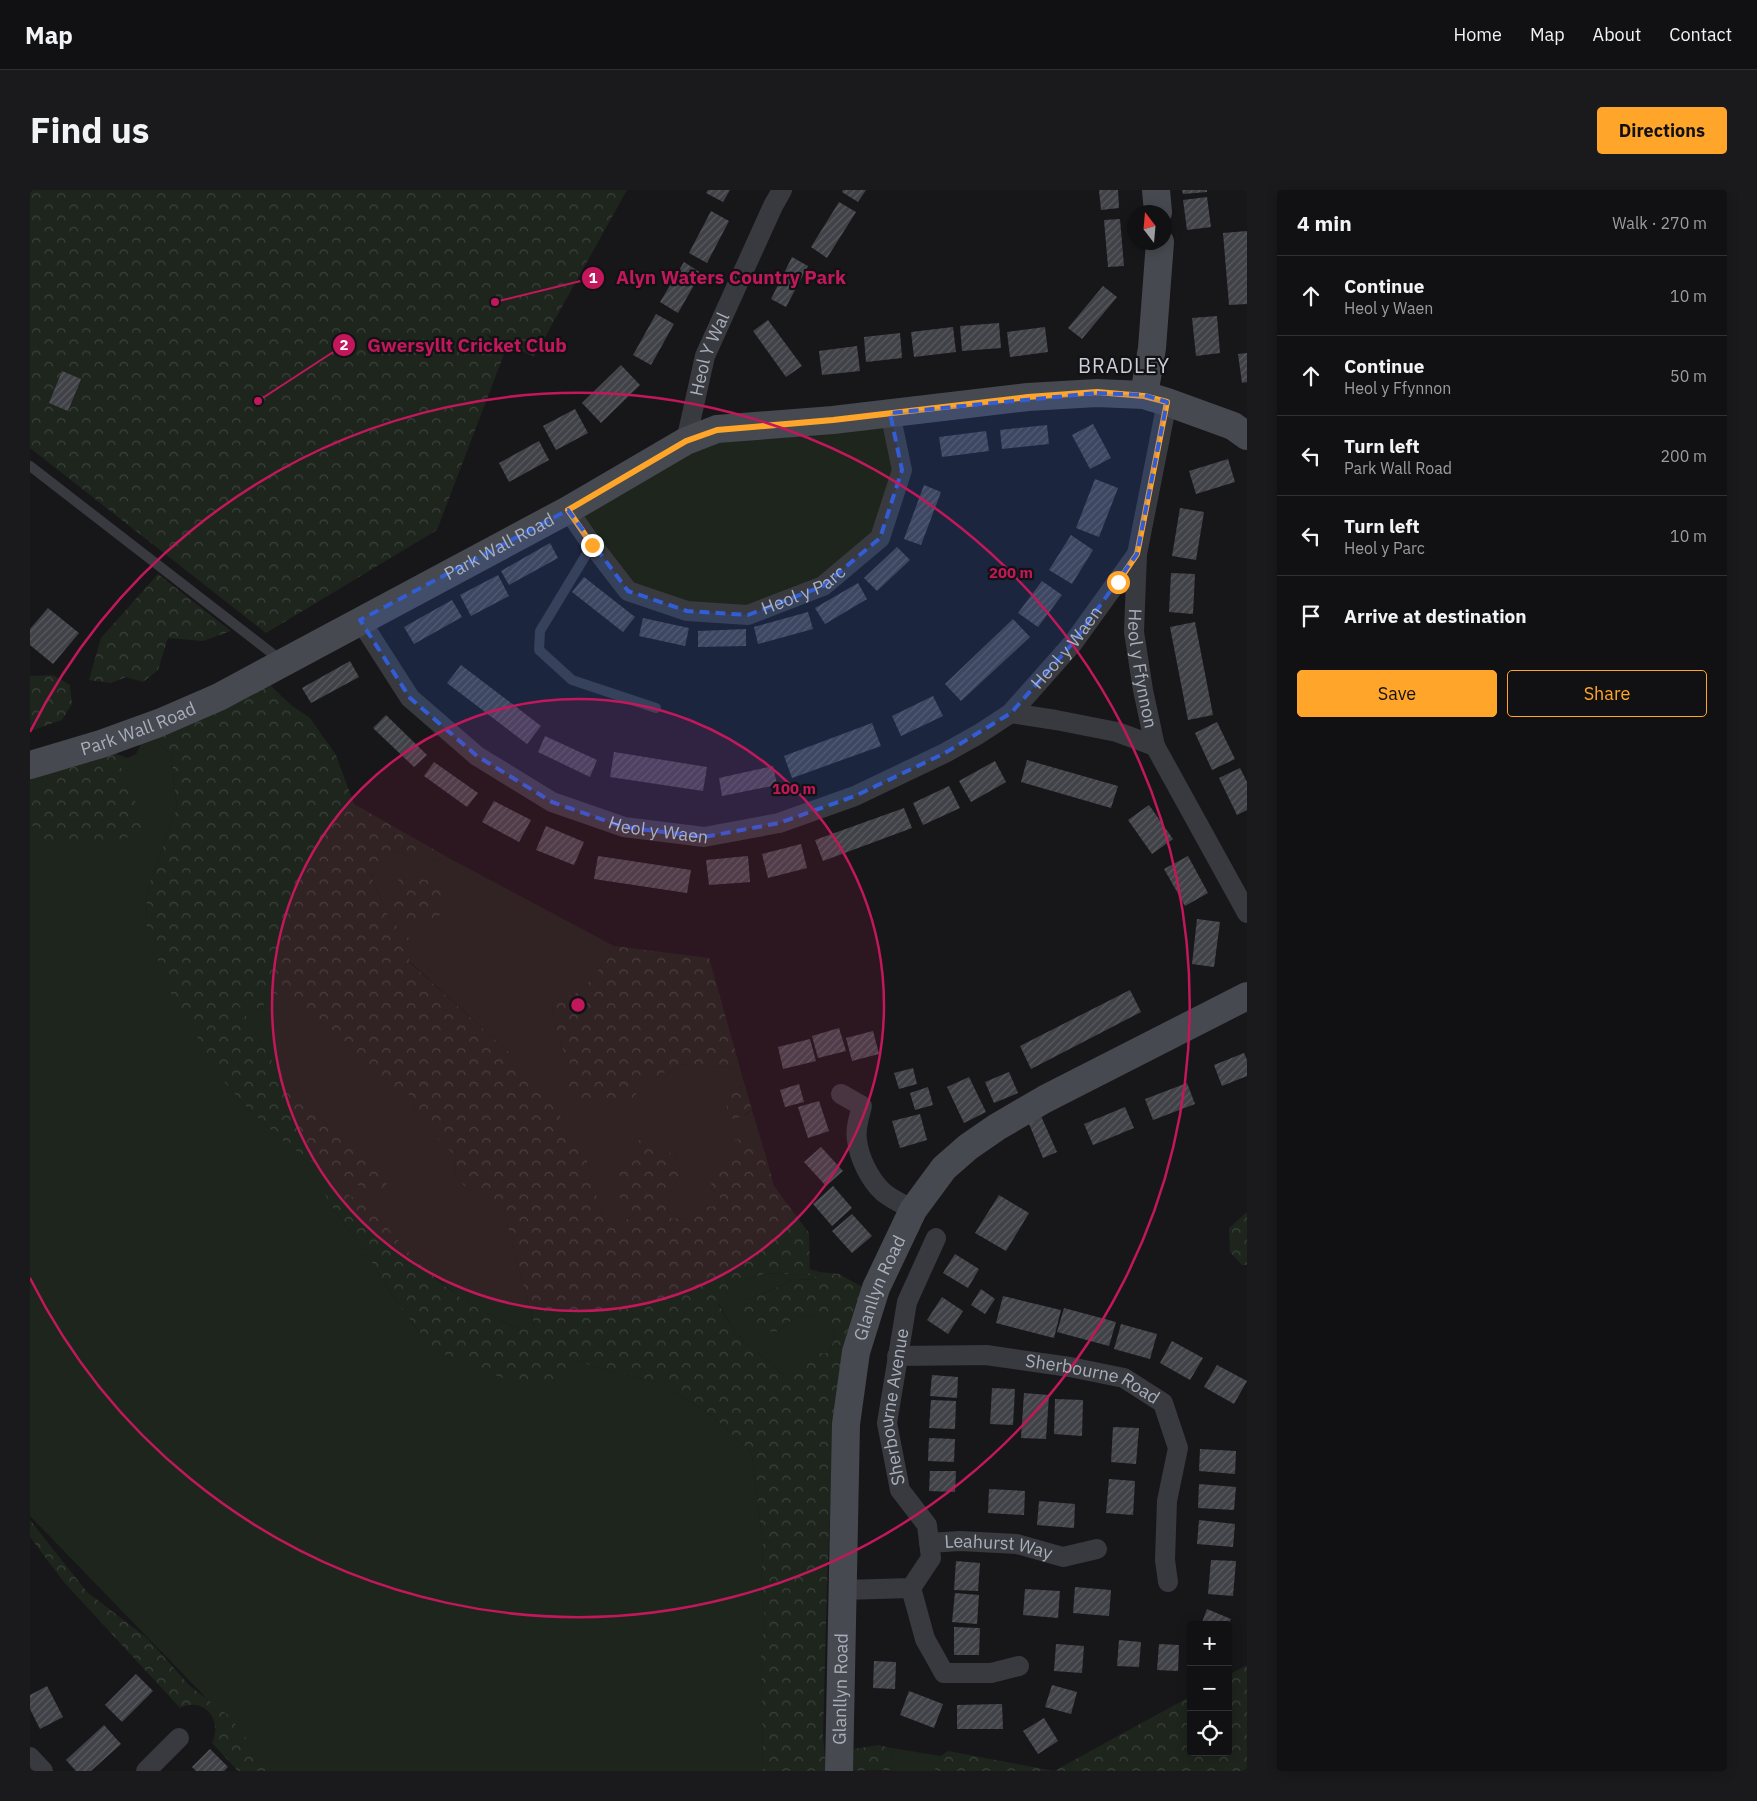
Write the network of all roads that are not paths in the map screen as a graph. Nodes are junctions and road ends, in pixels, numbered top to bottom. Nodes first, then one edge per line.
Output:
1 (782, 190) edge
2 (1156, 190) edge
3 (1157, 205) edge
4 (1159, 250) edge
5 (1155, 399) junction
6 (890, 413) junction
7 (1247, 436) edge
8 (686, 441) junction
9 (30, 466) edge
10 (568, 510) junction
11 (592, 545) junction
12 (1137, 554) junction
13 (360, 620) junction
14 (284, 662) junction
15 (656, 708) dead end
16 (1010, 713) junction
17 (1155, 746) junction
18 (30, 765) edge
19 (1247, 913) edge
20 (1247, 996) edge
21 (841, 1094) dead end
22 (913, 1210) junction
23 (936, 1238) dead end
24 (897, 1356) junction
25 (929, 1542) junction
26 (1097, 1549) dead end
27 (1168, 1582) dead end
28 (911, 1588) junction
29 (843, 1590) junction
30 (1019, 1666) dead end
31 (179, 1738) dead end
32 (30, 1756) edge
33 (43, 1771) edge
34 (146, 1771) edge
35 (839, 1771) edge

1 - 8 street, Heol Y Wal
2 - 3 street
4 - 5 street
5 - 6 street, Park Wall Road
5 - 7 street, Park Wall Road
5 - 12 street, Heol y Ffynnon
6 - 8 street, Park Wall Road
6 - 11 street, Heol y Parc
8 - 10 street, Park Wall Road
9 - 14 lane
10 - 11 street, Heol y Parc
10 - 13 street, Park Wall Road
11 - 15 lane
12 - 16 street, Heol y Waen
12 - 17 street, Heol y Ffynnon
13 - 14 street, Park Wall Road
13 - 16 street, Heol y Waen
14 - 18 street, Park Wall Road
16 - 17 street, Heol y Waen
17 - 19 street, Heol y Ffynnon
20 - 22 street, Glanllyn Road
21 - 22 street
22 - 29 street, Glanllyn Road
23 - 24 street, Sherbourne Avenue
24 - 25 street, Sherbourne Avenue
24 - 27 street, Sherbourne Road
25 - 26 street, Leahurst Way
25 - 28 street, Sherbourne Avenue
28 - 29 street
28 - 30 street
29 - 35 street, Glanllyn Road
31 - 34 street
32 - 33 street

